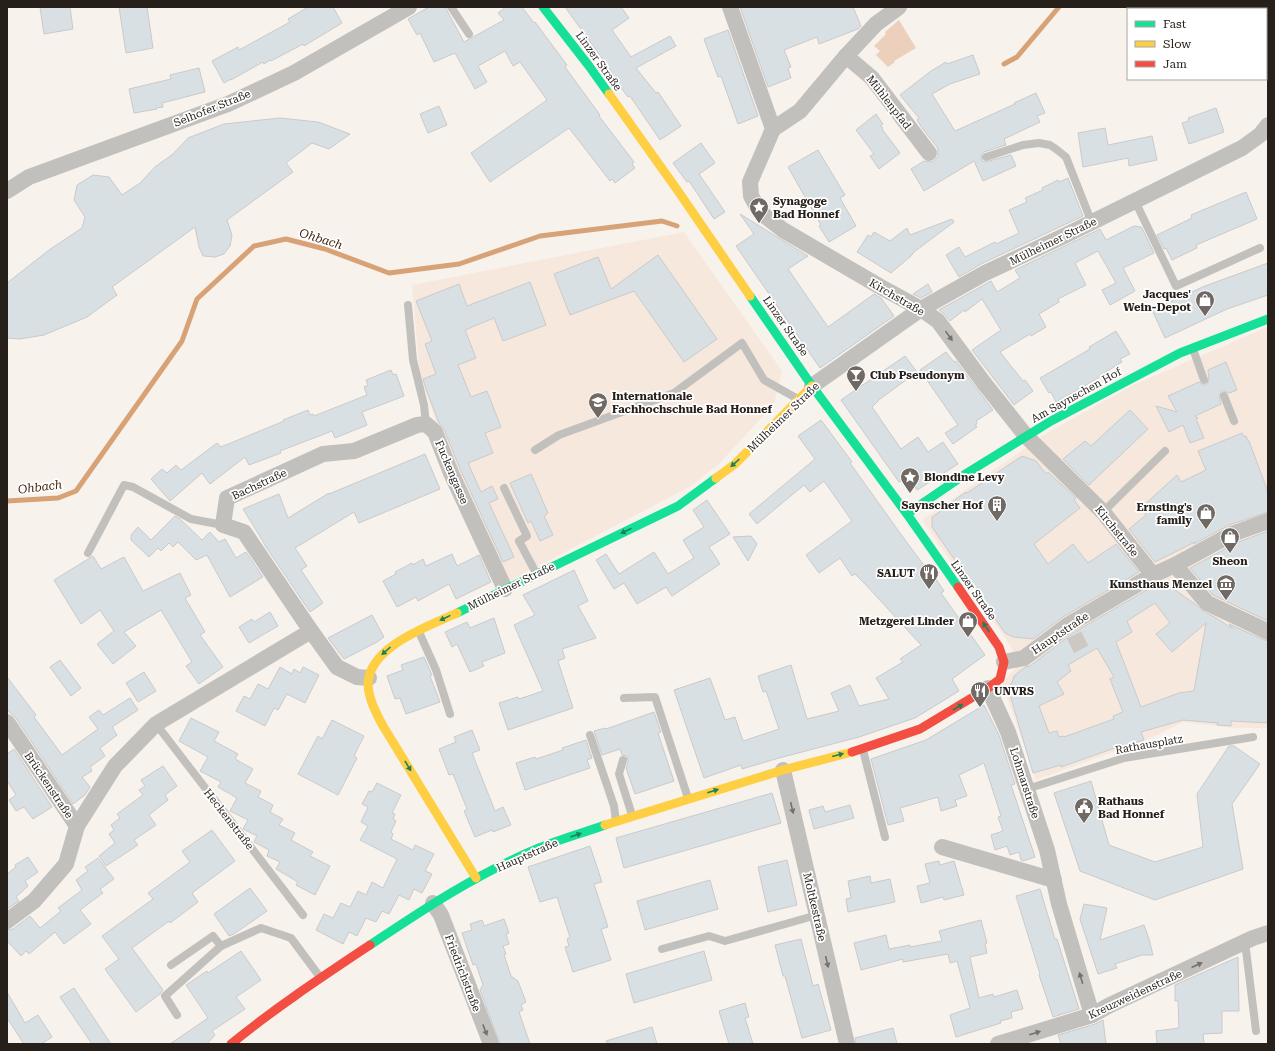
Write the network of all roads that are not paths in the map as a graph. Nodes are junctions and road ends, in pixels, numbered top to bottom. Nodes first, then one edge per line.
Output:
1 (409, 7) edge
2 (451, 7) edge
3 (543, 7) edge
4 (730, 7) edge
5 (900, 7) edge
6 (469, 34) dead end
7 (846, 56) junction
8 (1268, 125) edge
9 (773, 129) junction
10 (929, 153) dead end
11 (986, 157) dead end
12 (7, 192) edge
13 (1135, 201) junction
14 (1092, 223) junction
15 (1260, 248) dead end
16 (408, 305) dead end
17 (921, 309) junction
18 (1268, 319) edge
19 (1193, 348) junction
20 (1204, 380) dead end
21 (812, 386) junction
22 (1224, 396) dead end
23 (798, 400) junction
24 (1234, 421) dead end
25 (426, 424) junction
26 (1026, 436) junction
27 (535, 450) dead end
28 (1165, 451) dead end
29 (504, 488) dead end
30 (1103, 512) junction
31 (907, 514) junction
32 (1268, 521) edge
33 (223, 526) junction
34 (88, 552) dead end
35 (1175, 565) junction
36 (536, 574) junction
37 (1153, 575) junction
38 (505, 589) junction
39 (311, 631) junction
40 (419, 631) junction
41 (1268, 632) edge
42 (1004, 662) junction
43 (369, 678) junction
44 (988, 688) junction
45 (624, 698) dead end
46 (450, 714) dead end
47 (7, 722) edge
48 (156, 724) junction
49 (590, 735) dead end
50 (1253, 737) dead end
51 (863, 749) junction
52 (623, 760) dead end
53 (783, 770) junction
54 (1027, 789) junction
55 (688, 799) junction
56 (632, 816) junction
57 (616, 821) junction
58 (77, 826) junction
59 (885, 838) dead end
60 (942, 847) dead end
61 (476, 878) junction
62 (1054, 880) junction
63 (433, 903) junction
64 (303, 914) dead end
65 (816, 915) junction
66 (7, 921) edge
67 (1268, 933) edge
68 (1245, 942) junction
69 (221, 946) junction
70 (662, 949) dead end
71 (171, 965) dead end
72 (320, 978) junction
73 (177, 1015) dead end
74 (1092, 1015) junction
75 (1256, 1032) dead end
76 (231, 1044) edge
77 (491, 1044) edge
78 (846, 1044) edge
79 (998, 1044) edge

1 - 12 street, Selhofer Straße
2 - 6 lane
3 - 21 main road, Linzer Straße
4 - 9 street
5 - 7 street
7 - 9 street
7 - 10 street, Mühlenpfad
8 - 13 street, Mülheimer Straße
9 - 17 street, Kirchstraße
11 - 14 lane
13 - 14 street, Mülheimer Straße
13 - 15 lane
14 - 17 street, Mülheimer Straße
16 - 25 lane
17 - 21 street, Mülheimer Straße
17 -> 26 street, Kirchstraße
18 - 19 main road, Am Saynschen Hof
19 - 20 lane
19 - 26 main road, Am Saynschen Hof
21 - 23 main road, Mülheimer Straße
21 - 31 main road, Linzer Straße
22 - 24 lane
23 - 27 lane
23 -> 36 main road, Mülheimer Straße
25 - 33 street, Bachstraße
25 - 38 street, Fuckengasse
26 - 30 street, Kirchstraße
26 - 31 main road, Am Saynschen Hof
28 - 30 lane
29 - 36 lane
30 - 37 street, Kirchstraße
42 -> 31 main road, Linzer Straße
32 - 35 street, Hauptstraße
33 - 34 lane
33 - 39 street
35 - 37 street, Hauptstraße
35 - 41 street
36 - 38 main road, Mülheimer Straße
37 - 42 street, Hauptstraße
38 -> 40 main road, Mülheimer Straße
39 - 43 street
39 - 48 street
40 -> 43 main road, Mülheimer Straße
40 - 46 lane
42 - 44 main road, Hauptstraße
43 -> 61 main road
51 -> 44 main road, Hauptstraße
44 - 54 street, Lohmarstraße
45 - 55 lane
47 - 58 street, Brückenstraße
48 - 58 street
48 - 64 lane, Heckenstraße
49 - 57 lane
50 - 54 lane, Rathausplatz
53 -> 51 main road, Hauptstraße
51 - 59 lane
52 - 56 lane
55 -> 53 main road, Hauptstraße
53 -> 65 street, Moltkestraße
54 - 62 street, Lohmarstraße
55 - 56 main road, Hauptstraße
56 - 57 main road, Hauptstraße
61 -> 57 main road, Hauptstraße
58 - 66 street, Brückenstraße
60 - 62 street
61 - 63 main road, Hauptstraße
74 -> 62 street, Lohmarstraße
63 - 72 main road, Hauptstraße
63 -> 77 street, Friedrichstraße
65 - 70 lane
65 -> 78 street, Moltkestraße
67 - 68 street, Kreuzweidenstraße
74 -> 68 street, Kreuzweidenstraße
68 - 75 lane
69 - 71 lane
69 - 72 lane
69 - 73 lane
72 - 76 main road, Hauptstraße
79 -> 74 street, Kreuzweidenstraße

